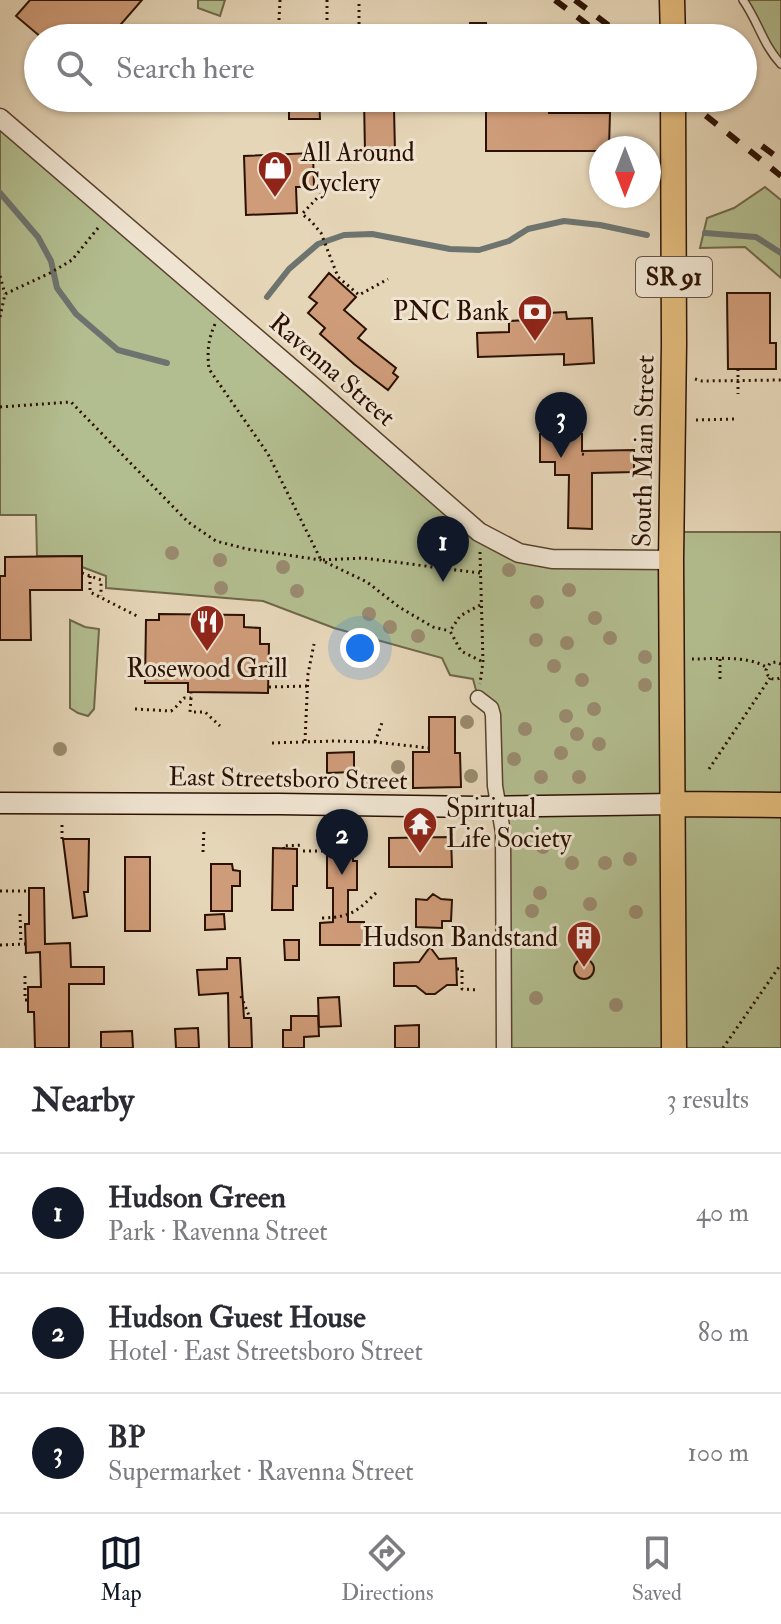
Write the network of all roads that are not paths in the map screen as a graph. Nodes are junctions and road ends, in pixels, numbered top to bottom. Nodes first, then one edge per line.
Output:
1 (672, 0) edge
2 (743, 0) edge
3 (673, 24) edge
4 (756, 24) edge
5 (757, 26) edge
6 (781, 64) edge
7 (673, 112) edge
8 (0, 118) edge
9 (671, 560) junction
10 (478, 698) road end
11 (0, 803) edge
12 (672, 804) junction
13 (781, 805) edge
14 (499, 807) junction
15 (504, 1048) edge
16 (674, 1048) edge

1 - 3 main road
2 - 4 lane
5 - 6 lane
7 - 9 main road, South Main Street / SR 91
8 - 9 street, Ravenna Street
9 - 12 main road, South Main Street / SR 91
10 - 14 street
11 - 14 main road, East Streetsboro Street
12 - 13 main road
12 - 14 main road, East Streetsboro Street
12 - 16 main road, SR 91
14 - 15 street

